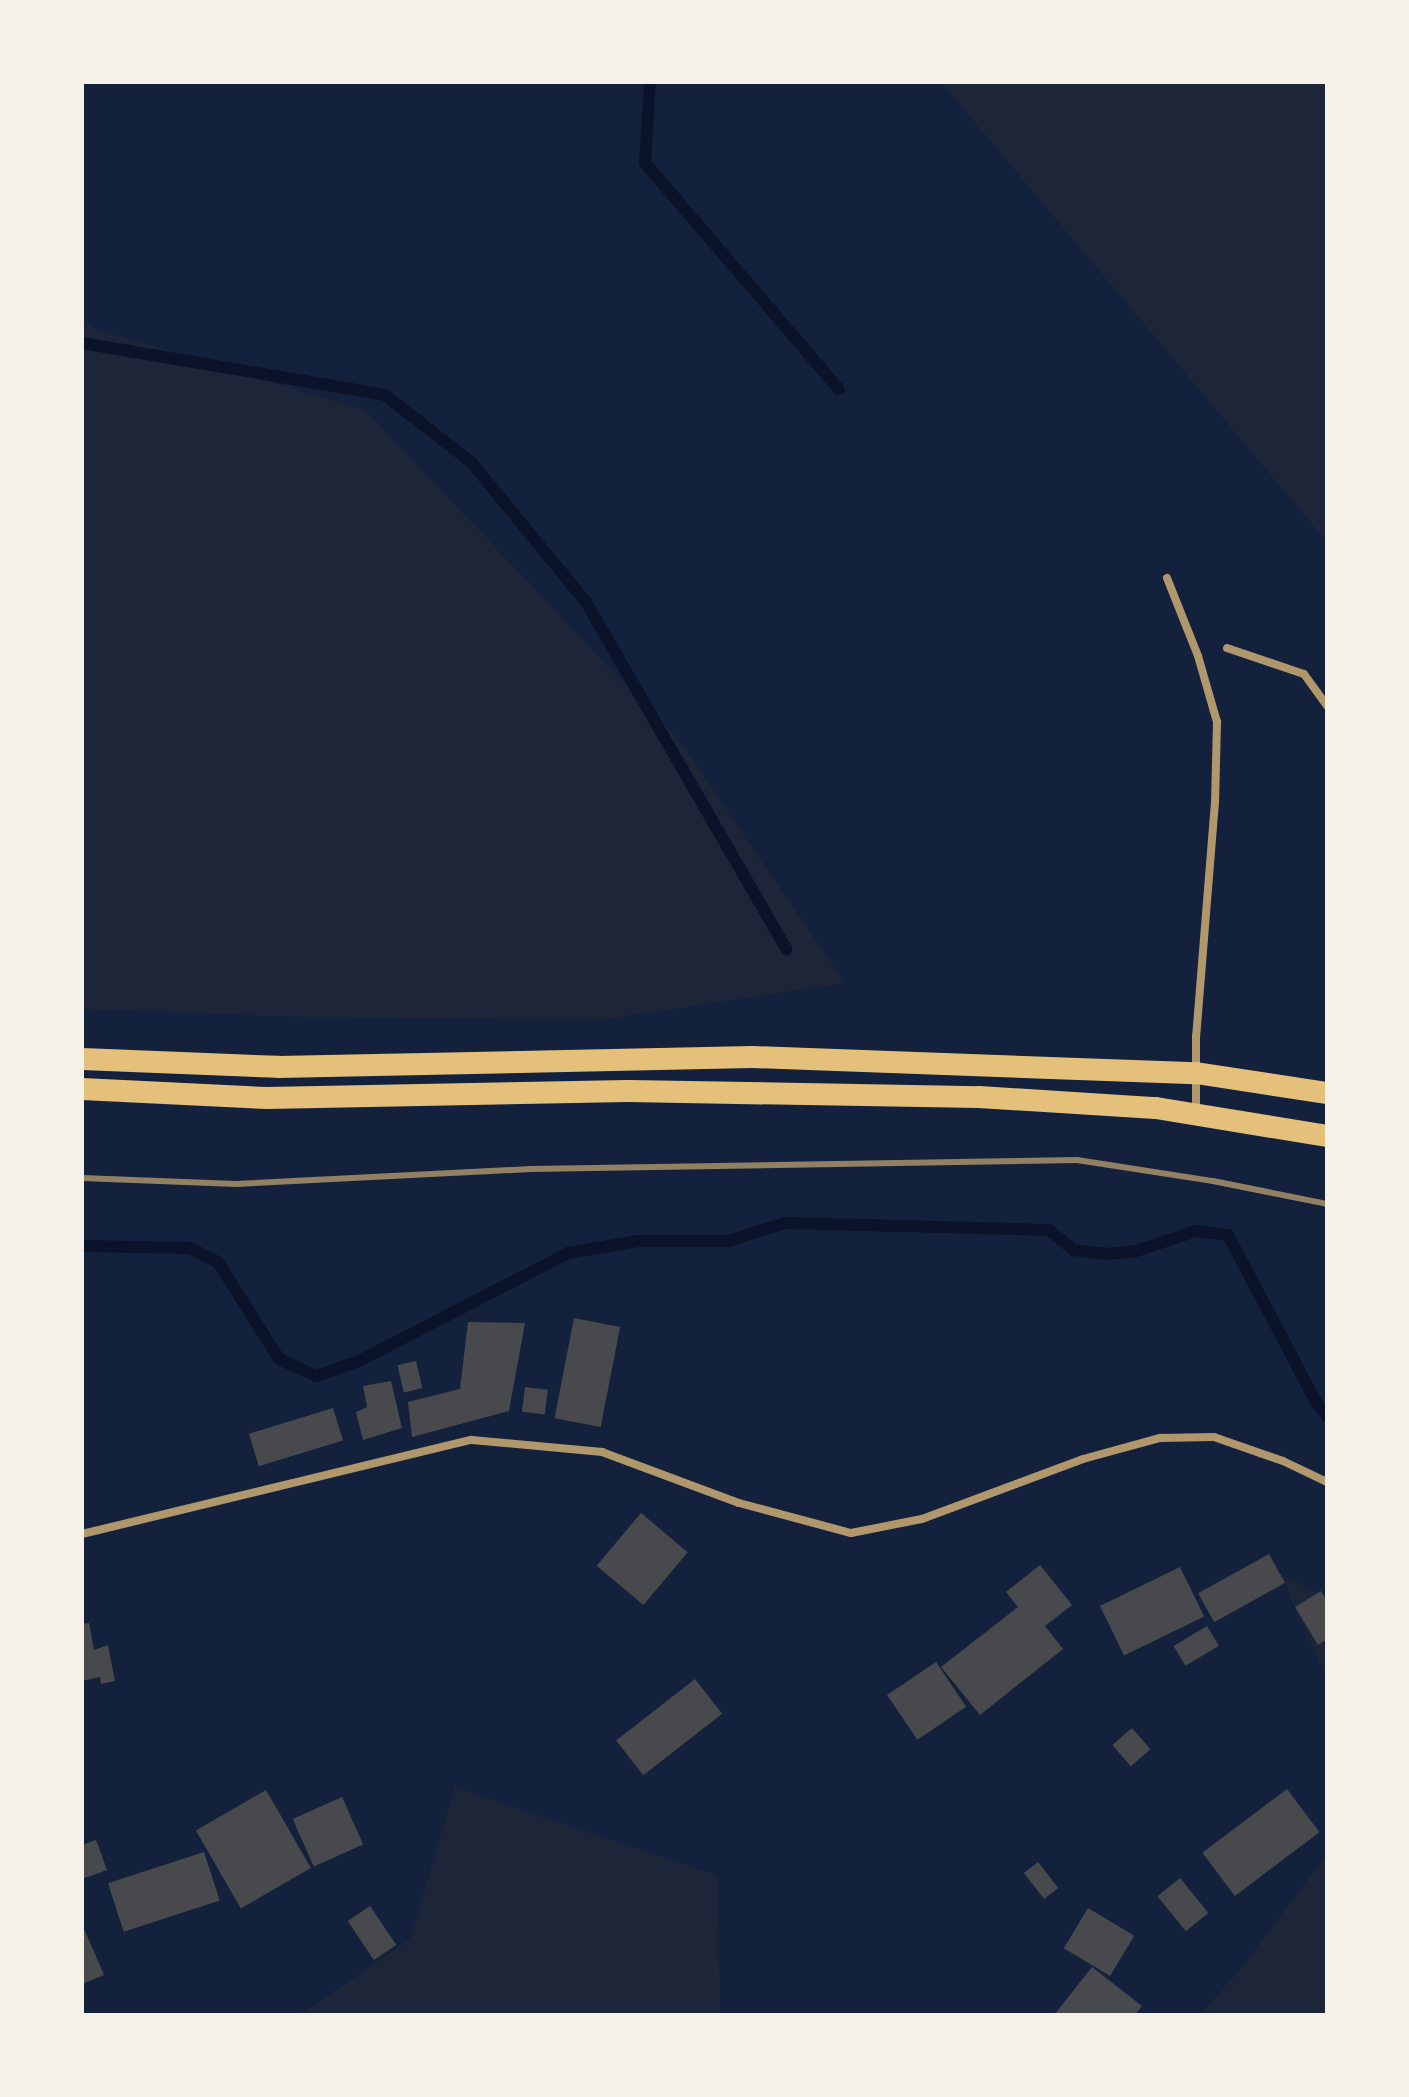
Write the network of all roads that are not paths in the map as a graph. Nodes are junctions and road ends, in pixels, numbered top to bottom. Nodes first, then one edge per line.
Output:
1 (1167, 578) dead end
2 (1227, 648) dead end
3 (1327, 706) edge
4 (82, 1059) edge
5 (1196, 1073) junction
6 (82, 1089) edge
7 (1327, 1093) edge
8 (1196, 1115) junction
9 (1327, 1136) edge
10 (1327, 1482) edge
11 (82, 1534) edge

1 - 5 street
2 - 3 street
4 - 5 highway
5 - 7 highway
5 - 8 street
6 - 8 highway
8 - 9 highway
10 - 11 street

